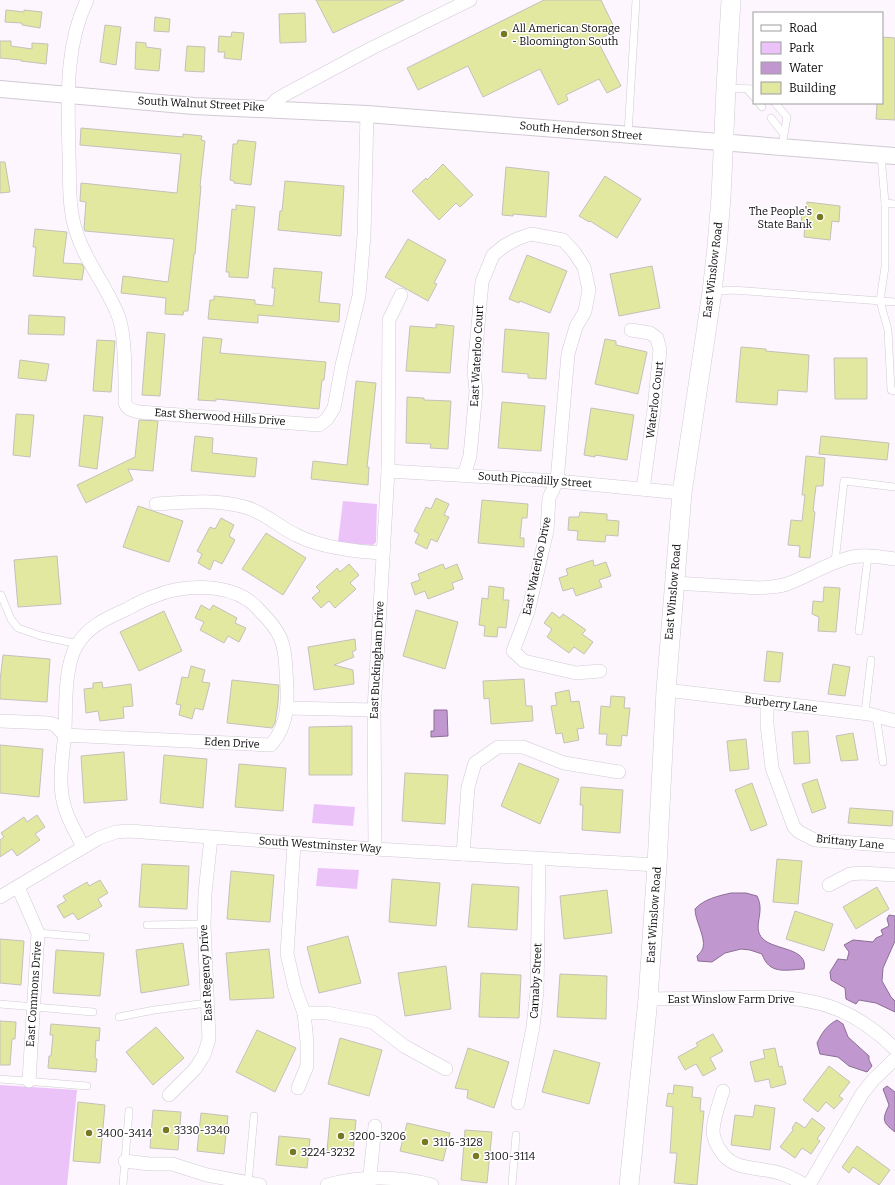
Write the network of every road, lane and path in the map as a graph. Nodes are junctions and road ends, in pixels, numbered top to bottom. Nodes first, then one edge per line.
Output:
1 (87, 0) edge
2 (470, 0) edge
3 (636, 0) edge
4 (731, 0) edge
5 (726, 88) junction
6 (0, 89) edge
7 (751, 89) edge
8 (68, 95) junction
9 (776, 104) edge
10 (268, 109) junction
11 (367, 114) junction
12 (771, 118) dead end
13 (628, 134) junction
14 (783, 139) junction
15 (724, 142) junction
16 (888, 155) edge
17 (885, 203) junction
18 (895, 204) edge
19 (712, 292) junction
20 (401, 295) dead end
21 (880, 301) junction
22 (895, 302) edge
23 (631, 330) dead end
24 (895, 390) edge
25 (388, 471) junction
26 (464, 475) junction
27 (557, 481) junction
28 (895, 487) edge
29 (643, 489) junction
30 (682, 493) junction
31 (156, 504) dead end
32 (383, 554) junction
33 (868, 556) junction
34 (895, 559) edge
35 (835, 562) junction
36 (674, 583) junction
37 (1, 595) dead end
38 (859, 631) dead end
39 (78, 644) junction
40 (871, 660) dead end
41 (600, 671) dead end
42 (666, 690) junction
43 (767, 702) junction
44 (287, 708) junction
45 (374, 710) junction
46 (870, 714) junction
47 (0, 721) edge
48 (895, 721) edge
49 (64, 734) junction
50 (883, 762) dead end
51 (619, 772) dead end
52 (211, 838) junction
53 (294, 844) junction
54 (895, 846) edge
55 (83, 847) junction
56 (375, 849) junction
57 (462, 854) junction
58 (539, 858) junction
59 (657, 865) junction
60 (895, 875) edge
61 (829, 885) dead end
62 (18, 886) junction
63 (0, 897) edge
64 (204, 924) junction
65 (147, 925) dead end
66 (38, 933) junction
67 (86, 937) dead end
68 (648, 999) junction
69 (207, 1003) junction
70 (0, 1004) edge
71 (33, 1007) junction
72 (93, 1012) dead end
73 (304, 1013) junction
74 (120, 1017) dead end
75 (895, 1049) edge
76 (895, 1059) edge
77 (446, 1069) dead end
78 (0, 1079) edge
79 (29, 1081) junction
80 (87, 1086) dead end
81 (298, 1088) dead end
82 (724, 1091) dead end
83 (169, 1095) dead end
84 (518, 1103) dead end
85 (129, 1111) dead end
86 (254, 1116) dead end
87 (375, 1126) dead end
88 (516, 1135) dead end
89 (125, 1161) junction
90 (369, 1181) edge
91 (233, 1183) edge
92 (254, 1184) edge
93 (123, 1185) edge
94 (327, 1185) edge
95 (432, 1185) edge
96 (512, 1185) edge
97 (629, 1185) edge
98 (805, 1185) edge
99 (809, 1185) edge

1 - 8 street
2 - 10 street, South Walnut Street Pike
3 - 13 lane
4 - 5 main road, East Winslow Road
5 - 7 lane
5 - 15 main road, East Winslow Road
6 - 8 street, South Walnut Street Pike
8 - 10 street, South Walnut Street Pike
8 - 11 street, East Sherwood Hills Drive
9 - 14 lane
10 - 11 street, South Henderson Street
11 - 13 street, South Henderson Street
12 - 14 lane
13 - 15 street, South Henderson Street
14 - 15 street, South Henderson Street
14 - 16 street, South Henderson Street
15 - 19 main road, East Winslow Road
16 - 17 lane
17 - 18 lane
17 - 21 lane
19 - 21 lane
19 - 30 main road, East Winslow Road
20 - 25 street
21 - 22 lane
21 - 24 lane
23 - 29 street, Waterloo Court
25 - 26 street, South Piccadilly Street
25 - 32 street, East Buckingham Drive
26 - 27 street, South Piccadilly Street
26 - 27 street, East Waterloo Court
27 - 29 street, South Piccadilly Street
27 - 41 street, East Waterloo Drive
28 - 35 lane
29 - 30 street, South Piccadilly Street
30 - 36 main road, East Winslow Road
31 - 32 street
32 - 45 street, East Buckingham Drive
33 - 34 street
33 - 35 street
33 - 38 lane
35 - 36 street
36 - 42 main road, East Winslow Road
37 - 39 lane
39 - 44 street
39 - 49 street
40 - 46 lane
42 - 43 street, Burberry Lane
42 - 59 main road, East Winslow Road
43 - 46 street, Burberry Lane
43 - 54 street, Brittany Lane
44 - 45 street
44 - 49 street, Eden Drive
45 - 56 street, East Buckingham Drive
46 - 48 street, Burberry Lane
46 - 50 lane
47 - 49 street
49 - 55 street
51 - 57 street
52 - 53 street, South Westminster Way
52 - 55 street, South Westminster Way
52 - 64 street, East Regency Drive
53 - 56 street, South Westminster Way
53 - 73 street
55 - 62 street, South Westminster Way
56 - 57 street, South Westminster Way
57 - 58 street, South Westminster Way
58 - 59 street, South Westminster Way
58 - 84 street, Carnaby Street
59 - 68 main road, East Winslow Road
60 - 61 street
62 - 63 street, South Westminster Way
62 - 66 street, East Commons Drive
64 - 65 lane
64 - 69 street, East Regency Drive
66 - 67 lane
66 - 71 street, East Commons Drive
68 - 75 street, East Winslow Farm Drive
68 - 97 main road, East Winslow Road
69 - 74 lane
69 - 83 street, East Regency Drive
70 - 71 lane
71 - 72 lane
71 - 79 street, East Commons Drive
73 - 77 street
73 - 81 street
76 - 99 street
78 - 79 lane
79 - 80 lane
82 - 98 street
85 - 89 lane
86 - 92 lane
87 - 90 street
88 - 96 lane
89 - 91 street
89 - 93 lane
90 - 94 street
90 - 95 street
91 - 92 street

